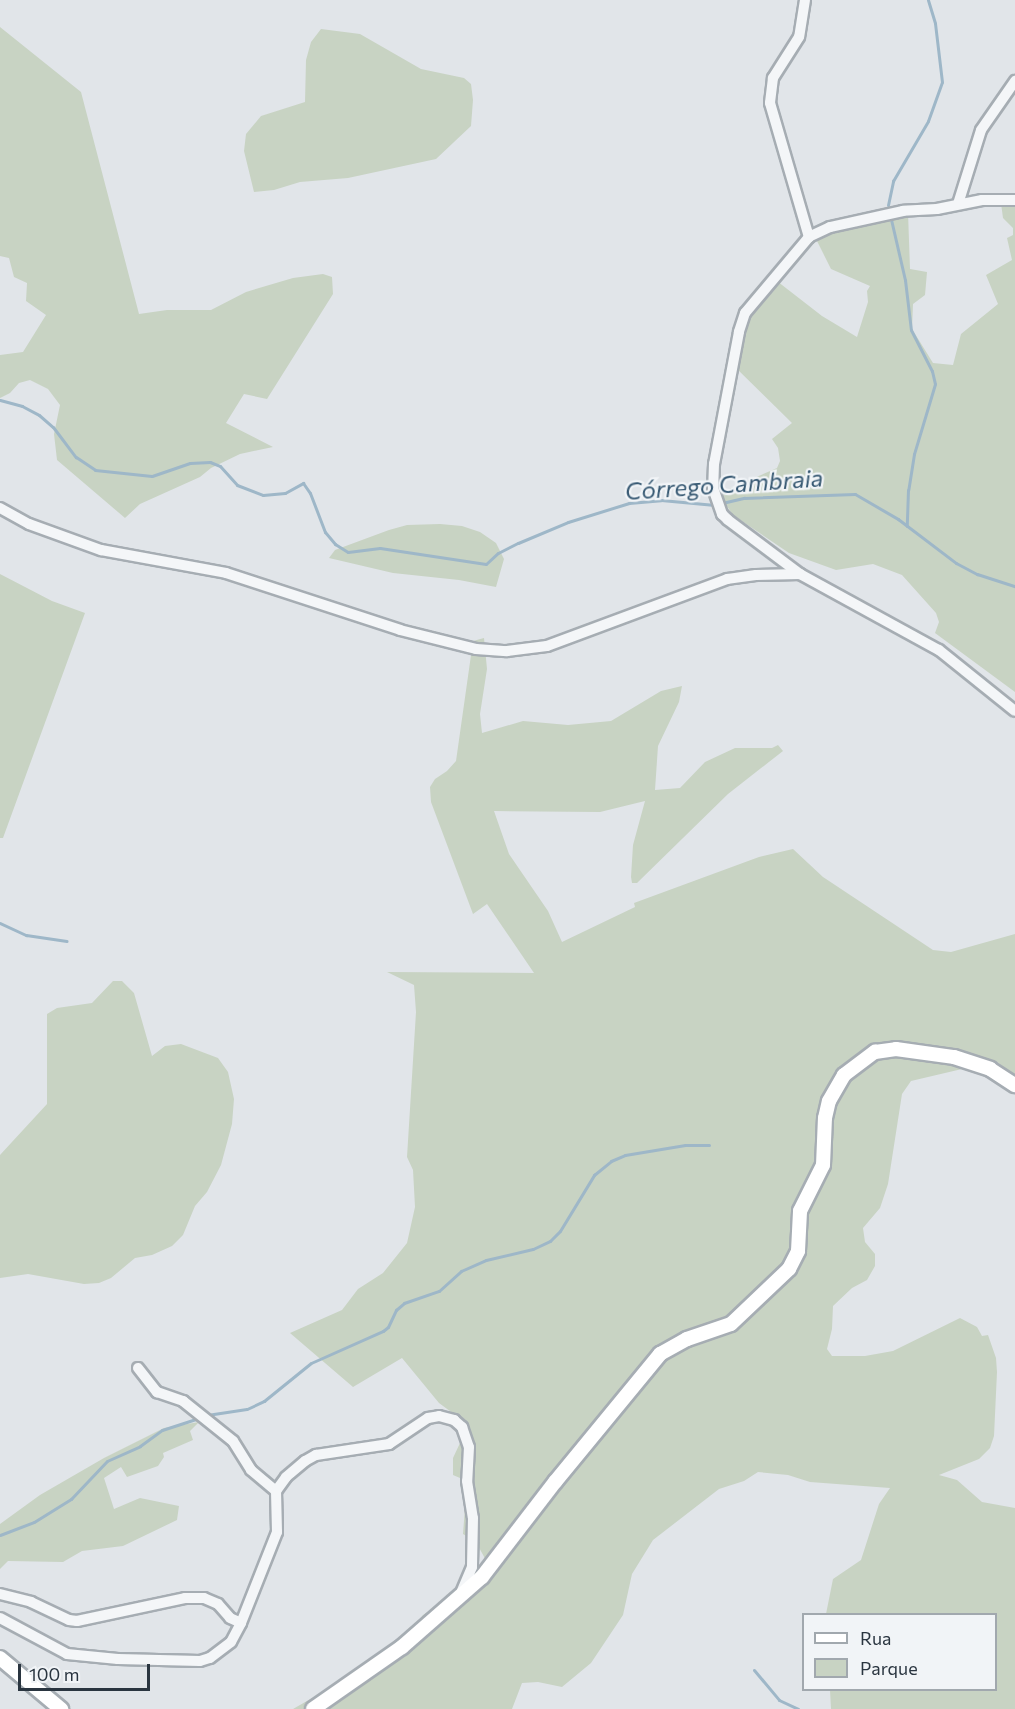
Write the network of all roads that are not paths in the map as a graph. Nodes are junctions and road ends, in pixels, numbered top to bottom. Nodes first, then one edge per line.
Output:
1 (805, 0) edge
2 (1015, 81) edge
3 (1015, 200) edge
4 (958, 204) junction
5 (809, 237) junction
6 (0, 508) edge
7 (800, 574) junction
8 (1015, 711) edge
9 (1015, 1085) edge
10 (138, 1368) dead end
11 (276, 1491) junction
12 (0, 1594) edge
13 (452, 1604) junction
14 (0, 1618) edge
15 (241, 1623) junction
16 (0, 1658) edge
17 (62, 1709) edge
18 (313, 1709) edge

1 - 5 street
2 - 4 street
3 - 4 street
4 - 5 street
5 - 7 street
6 - 7 street
7 - 8 street
9 - 13 street
10 - 11 street
11 - 13 street
11 - 15 street
12 - 15 street
13 - 18 street
14 - 15 street
16 - 17 street

